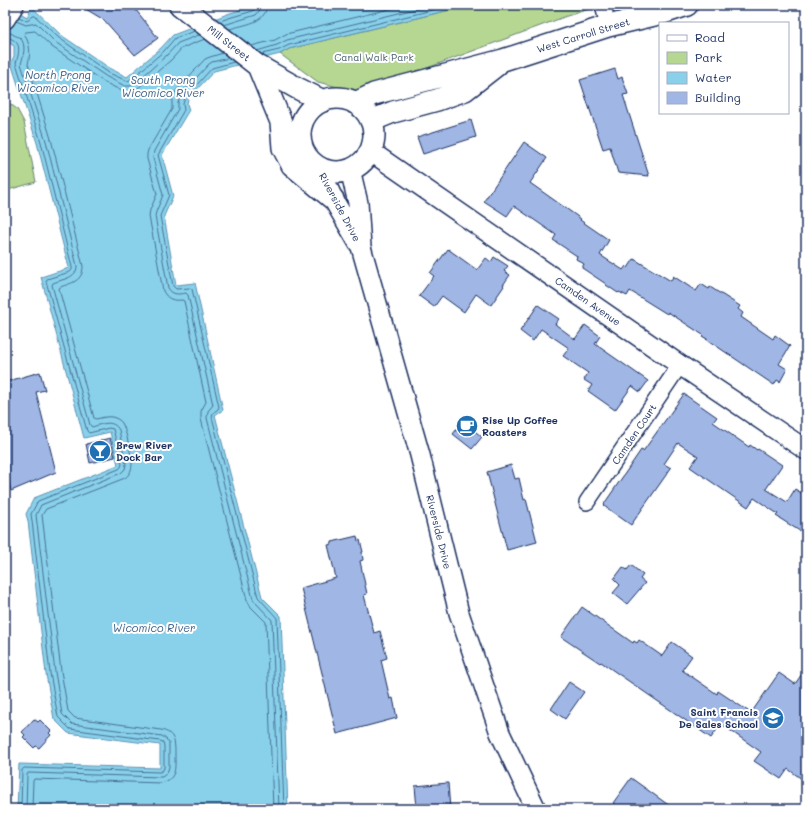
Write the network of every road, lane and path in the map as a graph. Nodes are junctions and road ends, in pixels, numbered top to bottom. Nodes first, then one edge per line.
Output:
1 (14, 5) edge
2 (603, 5) edge
3 (687, 5) edge
4 (186, 10) edge
5 (5, 19) edge
6 (608, 26) junction
7 (503, 60) junction
8 (255, 64) junction
9 (323, 101) junction
10 (355, 103) junction
11 (371, 121) junction
12 (300, 141) junction
13 (370, 151) junction
14 (319, 167) junction
15 (350, 170) junction
16 (333, 199) junction
17 (361, 247) junction
18 (680, 365) junction
19 (806, 450) edge
20 (587, 502) dead end
21 (536, 809) edge

1 - 5 street
2 - 6 street
3 - 6 main road, West Carroll Street
4 - 8 main road, Mill Street
6 - 7 main road, West Carroll Street
7 - 10 main road, West Carroll Street
7 - 11 main road, West Carroll Street
8 - 9 main road, Mill Street
8 - 12 main road, Mill Street
8 - 16 main road
9 - 10 main road
9 - 12 main road
10 - 11 main road
11 - 13 main road
12 - 14 main road
13 - 15 main road
13 - 18 street, Camden Avenue
14 - 15 main road
14 - 16 street, Riverside Drive
15 - 17 street, Riverside Drive
16 - 17 street, Riverside Drive
17 - 21 street, Riverside Drive
18 - 19 street, Camden Avenue
18 - 20 street, Camden Court

